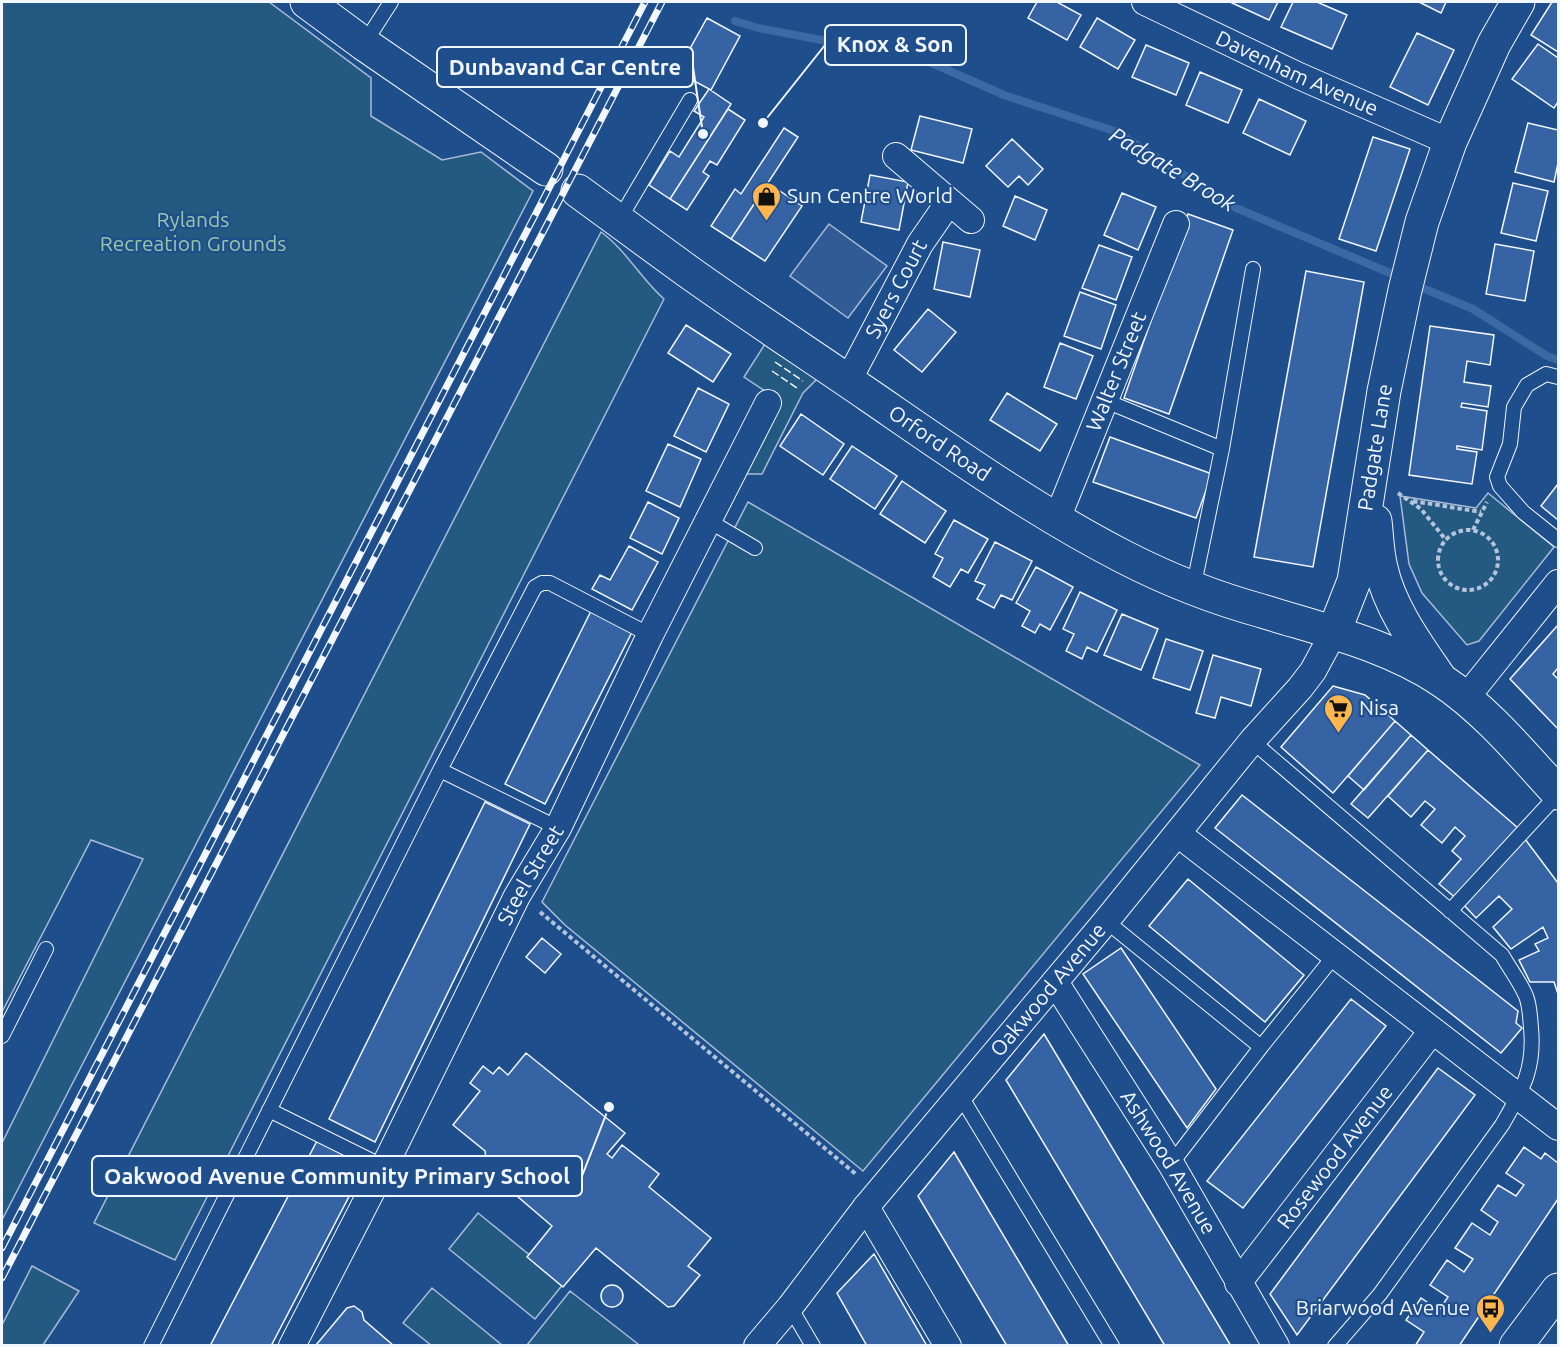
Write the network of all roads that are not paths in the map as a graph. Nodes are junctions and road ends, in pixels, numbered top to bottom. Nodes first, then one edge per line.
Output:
1 (307, 2) edge
2 (391, 2) edge
3 (1145, 2) edge
4 (1518, 2) edge
5 (364, 44) junction
6 (690, 100) dead end
7 (1450, 142) junction
8 (896, 156) dead end
9 (546, 169) dead end
10 (578, 191) dead end
11 (949, 202) junction
12 (619, 220) junction
13 (971, 220) dead end
14 (1176, 224) dead end
15 (1252, 269) dead end
16 (1558, 377) edge
17 (849, 381) junction
18 (1106, 401) junction
19 (768, 403) dead end
20 (1222, 449) junction
21 (1372, 478) junction
22 (1057, 519) junction
23 (709, 520) junction
24 (1558, 540) edge
25 (755, 548) dead end
26 (1558, 585) edge
27 (1193, 589) junction
28 (1334, 632) junction
29 (650, 635) junction
30 (1453, 689) junction
31 (1252, 741) junction
32 (440, 770) junction
33 (1558, 794) edge
34 (558, 828) junction
35 (1178, 834) junction
36 (1450, 910) junction
37 (1106, 921) junction
38 (46, 949) dead end
39 (1335, 955) junction
40 (1055, 982) junction
41 (1432, 1031) junction
42 (2, 1036) edge
43 (1261, 1047) junction
44 (960, 1095) junction
45 (1519, 1096) junction
46 (269, 1110) junction
47 (1558, 1127) edge
48 (1171, 1164) junction
49 (384, 1167) junction
50 (873, 1200) junction
51 (1238, 1283) junction
52 (1558, 1290) edge
53 (790, 1307) junction
54 (151, 1346) edge
55 (292, 1346) edge
56 (757, 1346) edge
57 (813, 1346) edge
58 (948, 1346) edge
59 (1112, 1346) edge
60 (1276, 1346) edge
61 (1335, 1346) edge
62 (1516, 1346) edge

1 - 5 main road
2 - 5 lane
3 - 7 street, Davenham Avenue
4 - 7 main road, Padgate Lane
5 - 9 main road
6 - 12 lane
7 - 21 main road, Padgate Lane
8 - 11 street
10 - 12 main road, Orford Road
11 - 13 street
11 - 17 street, Syers Court
12 - 17 main road, Orford Road
14 - 18 street, Walter Street
15 - 20 lane
16 - 24 lane
17 - 22 main road, Orford Road
18 - 20 lane
18 - 22 street, Walter Street
19 - 23 street, Steel Street
20 - 27 lane
21 - 28 main road, Padgate Lane
21 - 30 main road
22 - 27 main road, Orford Road
23 - 25 lane
23 - 29 street, Steel Street
26 - 30 street
27 - 28 main road, Orford Road
28 - 30 main road
28 - 31 street, Oakwood Avenue
29 - 32 lane
29 - 34 street, Steel Street
30 - 33 main road
31 - 35 street, Oakwood Avenue
31 - 36 lane
32 - 34 lane
32 - 46 lane
33 - 36 lane
34 - 49 street, Steel Street
35 - 37 street, Oakwood Avenue
35 - 39 street
36 - 45 lane
37 - 40 street, Oakwood Avenue
37 - 43 lane
38 - 42 lane
39 - 41 street
39 - 43 lane
40 - 44 street, Oakwood Avenue
40 - 48 street, Ashwood Avenue
41 - 45 street
41 - 51 street, Rosewood Avenue
43 - 48 lane
44 - 50 street, Oakwood Avenue
44 - 59 lane
45 - 47 street
45 - 61 lane
46 - 49 lane
46 - 54 lane
48 - 51 street, Ashwood Avenue
49 - 55 street, Steel Street
50 - 53 street, Oakwood Avenue
50 - 58 street
51 - 60 street, Ashwood Avenue
52 - 62 main road
53 - 56 street, Oakwood Avenue
53 - 57 lane

